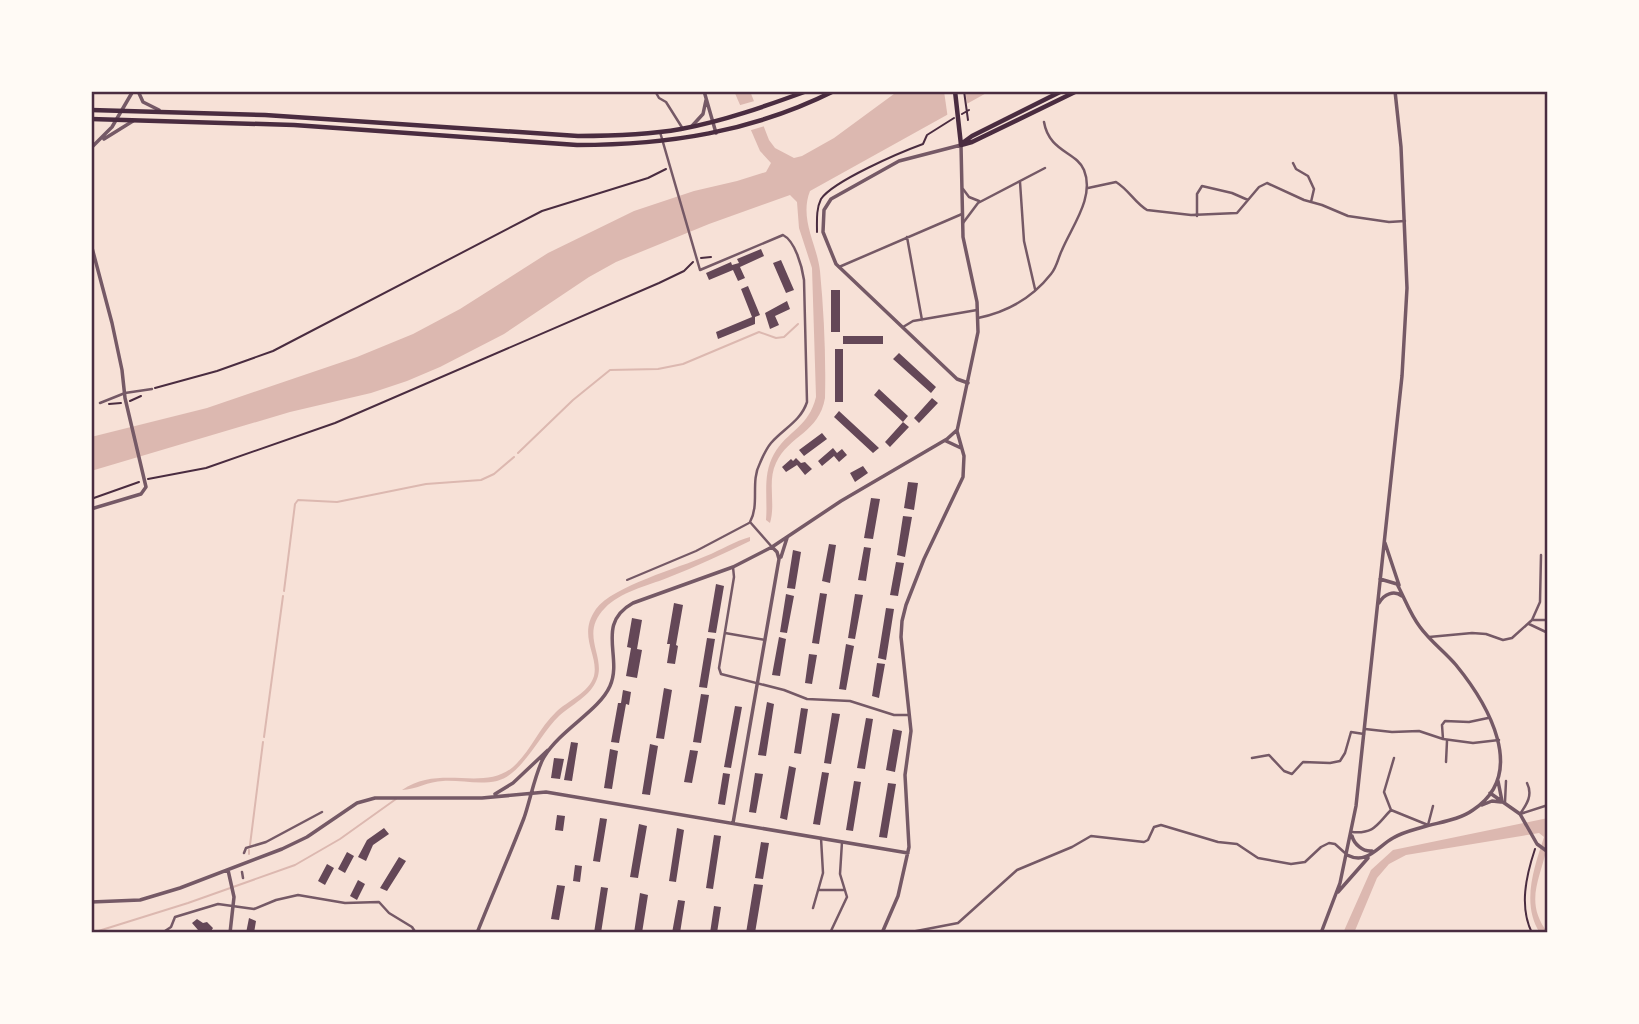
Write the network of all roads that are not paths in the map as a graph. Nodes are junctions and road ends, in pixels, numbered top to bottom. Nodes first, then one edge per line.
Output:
1 (133, 91) edge
2 (138, 91) edge
3 (655, 91) edge
4 (704, 91) edge
5 (807, 91) edge
6 (834, 91) edge
7 (955, 91) edge
8 (1062, 91) edge
9 (1077, 91) edge
10 (1395, 91) edge
11 (706, 98) junction
12 (91, 110) edge
13 (123, 110) junction
14 (161, 111) junction
15 (91, 119) edge
16 (118, 119) junction
17 (137, 119) junction
18 (713, 121) junction
19 (1044, 121) dead end
20 (691, 127) junction
21 (683, 129) junction
22 (660, 132) junction
23 (716, 132) junction
24 (662, 142) junction
25 (96, 144) junction
26 (961, 145) junction
27 (91, 148) edge
28 (1293, 163) dead end
29 (1045, 168) dead end
30 (1020, 182) junction
31 (961, 183) junction
32 (1088, 188) junction
33 (983, 200) junction
34 (1248, 200) junction
35 (1311, 202) junction
36 (961, 214) junction
37 (1197, 215) junction
38 (1405, 221) junction
39 (962, 226) junction
40 (907, 237) junction
41 (91, 244) edge
42 (839, 267) junction
43 (1035, 289) junction
44 (978, 310) junction
45 (978, 318) junction
46 (922, 320) junction
47 (903, 327) junction
48 (968, 383) junction
49 (152, 389) road end
50 (125, 396) junction
51 (100, 403) road end
52 (958, 428) junction
53 (944, 441) junction
54 (962, 449) junction
55 (91, 509) edge
56 (750, 522) junction
57 (1384, 533) junction
58 (787, 537) junction
59 (772, 547) junction
60 (1541, 555) dead end
61 (733, 567) junction
62 (776, 572) junction
63 (1380, 579) junction
64 (627, 580) dead end
65 (1403, 597) junction
66 (1377, 610) junction
67 (1548, 620) edge
68 (1530, 622) junction
69 (725, 633) junction
70 (1548, 634) edge
71 (1429, 637) junction
72 (765, 640) junction
73 (757, 683) junction
74 (909, 715) junction
75 (1490, 718) junction
76 (1364, 731) junction
77 (1445, 740) junction
78 (1499, 740) junction
79 (552, 746) junction
80 (1252, 758) dead end
81 (1394, 758) dead end
82 (1446, 762) dead end
83 (1498, 776) junction
84 (1506, 781) dead end
85 (1527, 783) dead end
86 (533, 792) junction
87 (1490, 793) junction
88 (488, 798) junction
89 (1504, 803) junction
90 (1548, 805) edge
91 (1433, 806) dead end
92 (1477, 807) junction
93 (1391, 810) junction
94 (322, 812) dead end
95 (1521, 815) junction
96 (733, 824) junction
97 (1428, 825) junction
98 (1352, 832) junction
99 (821, 838) junction
100 (842, 842) junction
101 (1377, 849) junction
102 (1548, 852) edge
103 (244, 853) dead end
104 (908, 853) junction
105 (1372, 854) junction
106 (1347, 855) junction
107 (228, 870) junction
108 (242, 872) dead end
109 (243, 878) dead end
110 (820, 890) junction
111 (844, 890) junction
112 (1336, 897) junction
113 (91, 902) edge
114 (233, 904) junction
115 (813, 908) dead end
116 (162, 933) edge
117 (230, 933) edge
118 (416, 933) edge
119 (477, 933) edge
120 (830, 933) edge
121 (882, 933) edge
122 (906, 933) edge
123 (1321, 933) edge

1 - 13 street
2 - 14 street
3 - 21 street
4 - 11 street
5 - 18 main road
6 - 23 main road
7 - 26 main road
8 - 26 main road
9 - 26 main road
10 - 38 street
11 - 18 street
11 - 20 street
12 - 13 main road
13 - 14 main road
13 - 16 street
14 - 22 main road
15 - 16 main road
16 - 17 main road
16 - 25 street
17 - 24 main road
17 - 25 street
18 - 20 main road
18 - 23 street
19 - 32 street
20 - 21 main road
21 - 22 main road
22 - 24 street
23 - 24 main road
24 - 56 street
25 - 27 street
26 - 31 street
26 - 42 street
28 - 35 street
29 - 30 street
30 - 33 street
30 - 43 street
31 - 33 street
31 - 36 street
32 - 37 street
32 - 43 street
33 - 39 street
34 - 35 street
34 - 37 street
34 - 37 street
35 - 38 street
36 - 39 street
36 - 40 street
38 - 57 street
39 - 44 street
40 - 42 street
40 - 46 street
41 - 50 street
42 - 47 street
43 - 45 street
44 - 45 street
44 - 46 street
45 - 48 street
46 - 47 street
47 - 48 street
48 - 52 street
49 - 50 street
50 - 51 street
50 - 55 street
52 - 53 street
52 - 54 street
53 - 54 street
53 - 58 street
54 - 74 street
56 - 59 street
56 - 64 lane
57 - 63 street
57 - 65 street
58 - 59 street
58 - 62 street
59 - 61 street
59 - 62 street
60 - 68 street
61 - 69 street
61 - 79 street
62 - 72 street
63 - 65 street
63 - 66 street
65 - 66 street
65 - 71 street
66 - 76 street
67 - 68 street
68 - 70 street
68 - 71 street
69 - 72 street
69 - 73 street
71 - 75 street
72 - 73 street
73 - 74 street
73 - 96 street
74 - 104 street
75 - 77 street
75 - 78 street
76 - 77 street
76 - 80 street
76 - 98 street
77 - 78 street
77 - 82 street
78 - 83 street
79 - 86 street
79 - 88 street
81 - 93 street
83 - 87 street
83 - 89 street
84 - 89 street
85 - 95 street
86 - 88 street
86 - 96 street
86 - 119 street
87 - 89 street
87 - 92 street
88 - 107 street
89 - 92 street
89 - 95 street
90 - 95 street
91 - 97 street
92 - 97 street
93 - 97 street
93 - 98 street
94 - 103 street
95 - 102 street
96 - 99 street
97 - 101 street
98 - 101 street
98 - 106 street
99 - 100 street
99 - 110 street
100 - 104 street
100 - 111 street
101 - 105 street
104 - 121 street
105 - 106 street
105 - 112 street
106 - 112 street
106 - 122 street
107 - 113 street
107 - 114 street
108 - 109 street
110 - 111 street
110 - 115 street
111 - 120 street
112 - 123 street
114 - 116 street
114 - 117 street
114 - 118 street

